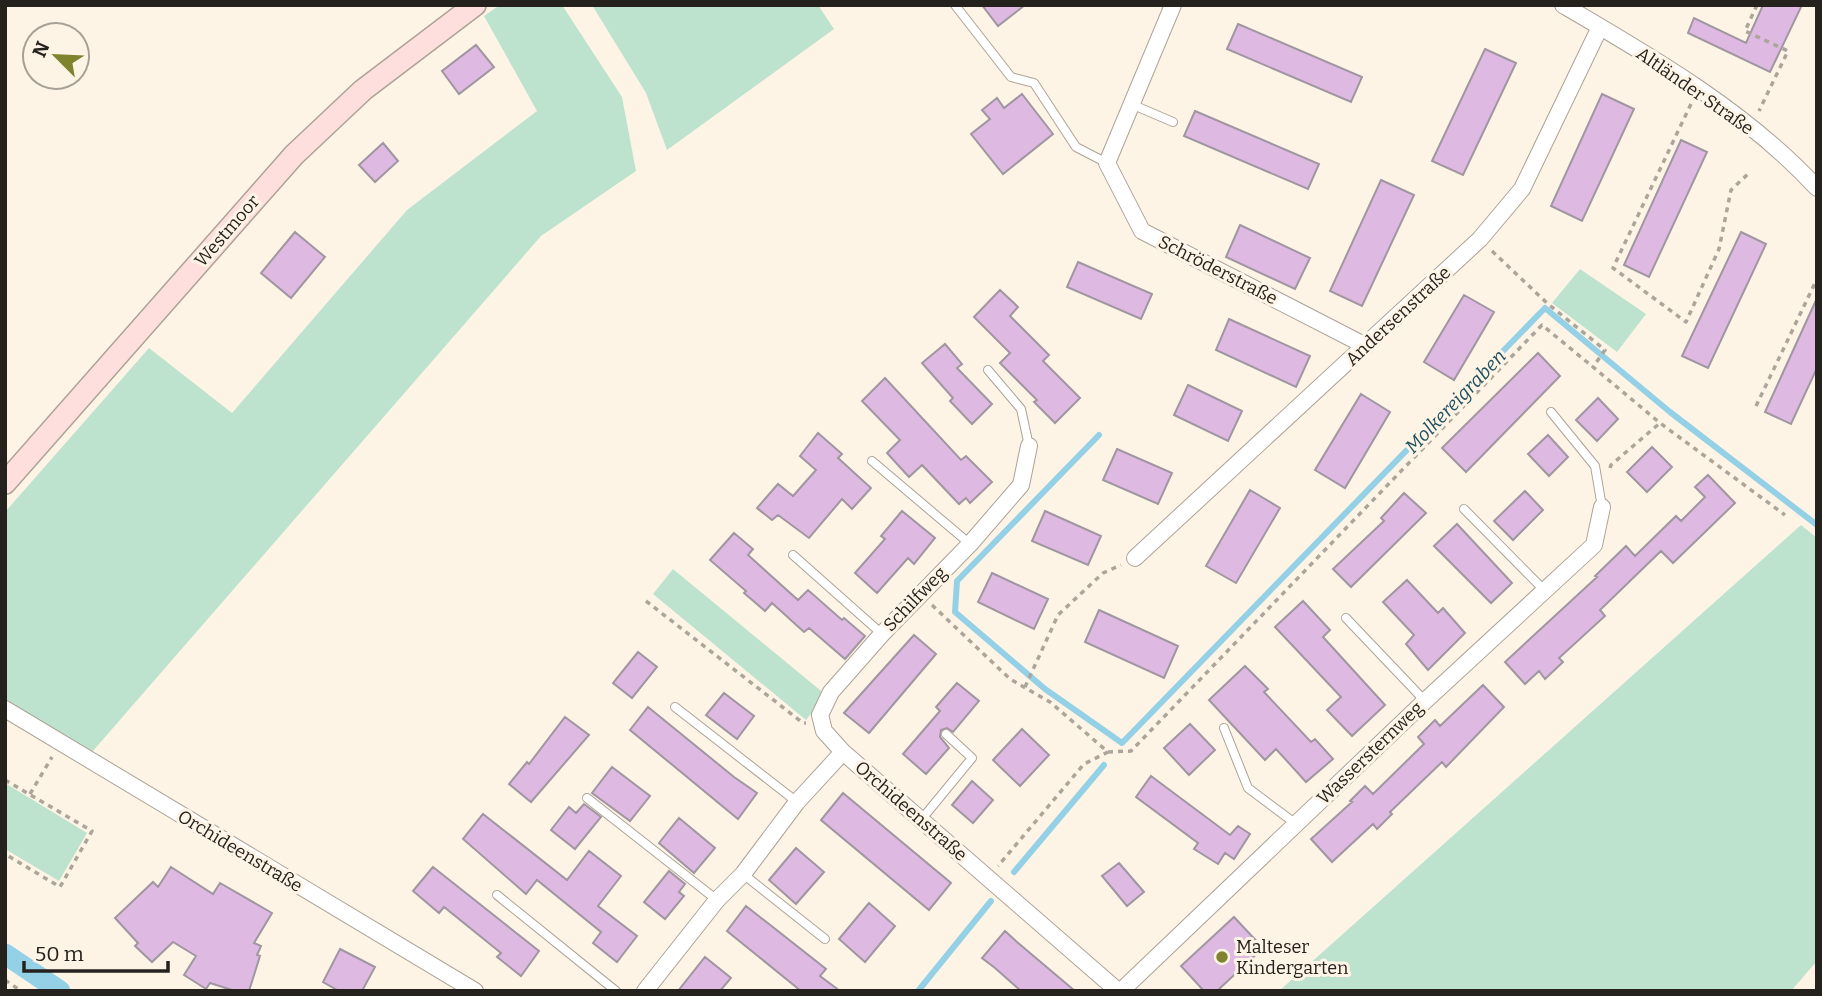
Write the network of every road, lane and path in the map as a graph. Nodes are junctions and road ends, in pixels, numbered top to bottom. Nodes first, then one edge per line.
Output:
1 (475, 5) edge
2 (955, 5) edge
3 (1173, 5) edge
4 (1757, 5) edge
5 (1566, 6) edge
6 (1600, 27) junction
7 (1698, 89) junction
8 (1131, 104) junction
9 (1173, 122) dead end
10 (1751, 129) junction
11 (1107, 163) junction
12 (1749, 173) dead end
13 (1817, 188) edge
14 (1480, 239) junction
15 (1817, 279) edge
16 (1366, 346) junction
17 (1594, 365) junction
18 (988, 370) dead end
19 (1756, 406) dead end
20 (1551, 412) dead end
21 (1660, 423) junction
22 (1029, 446) joint
23 (872, 461) dead end
24 (1608, 476) dead end
25 (5, 483) edge
26 (1602, 507) joint
27 (1464, 509) dead end
28 (1785, 516) dead end
29 (970, 544) junction
30 (793, 555) dead end
31 (1135, 558) joint
32 (1544, 590) junction
33 (920, 593) junction
34 (646, 601) dead end
35 (1346, 618) dead end
36 (882, 634) junction
37 (1026, 687) junction
38 (1425, 701) junction
39 (676, 707) dead end
40 (5, 709) edge
41 (822, 723) junction
42 (1224, 728) dead end
43 (946, 734) dead end
44 (843, 752) junction
45 (1108, 752) junction
46 (53, 754) dead end
47 (5, 780) edge
48 (30, 794) junction
49 (587, 798) dead end
50 (797, 802) junction
51 (921, 820) junction
52 (1296, 824) junction
53 (5, 854) edge
54 (743, 874) junction
55 (988, 878) junction
56 (498, 895) dead end
57 (717, 900) junction
58 (825, 939) dead end
59 (5, 980) edge
60 (648, 989) edge
61 (21, 991) edge
62 (475, 991) edge
63 (616, 991) edge
64 (1119, 991) edge

1 - 25 street, Westmoor
2 - 11 lane
3 - 8 street
4 - 10 path
5 - 6 street, Altländer Straße
6 - 7 street, Altländer Straße
6 - 14 street, Andersenstraße
7 - 10 street, Altländer Straße
7 - 12 path
8 - 9 lane
8 - 11 street
10 - 13 street, Altländer Straße
11 - 16 street, Schröderstraße
14 - 16 street, Andersenstraße
14 - 17 path
15 - 19 path
16 - 31 street, Andersenstraße
17 - 21 path
17 - 45 path
18 - 22 lane
20 - 26 lane
21 - 24 path
21 - 28 path
22 - 29 street, Schilfweg
23 - 29 lane
26 - 32 street, Wassersternweg
27 - 32 lane
29 - 33 street, Schilfweg
30 - 36 lane
31 - 37 path
32 - 38 street, Wassersternweg
33 - 36 street, Schilfweg
33 - 37 path
34 - 41 path
35 - 38 lane
36 - 41 street, Schilfweg
37 - 45 path
38 - 52 street, Wassersternweg
39 - 50 lane
40 - 62 street, Orchideenstraße
41 - 44 street
42 - 52 lane
43 - 51 lane
44 - 50 street, Orchideenstraße
44 - 51 street, Orchideenstraße
45 - 55 path
46 - 48 path
47 - 48 path
48 - 53 path
49 - 57 lane
50 - 54 street, Orchideenstraße
51 - 55 street, Orchideenstraße
52 - 64 street, Wassersternweg
54 - 57 street, Orchideenstraße
54 - 58 lane
55 - 64 street, Orchideenstraße
56 - 63 lane
57 - 60 street, Orchideenstraße
59 - 61 path

